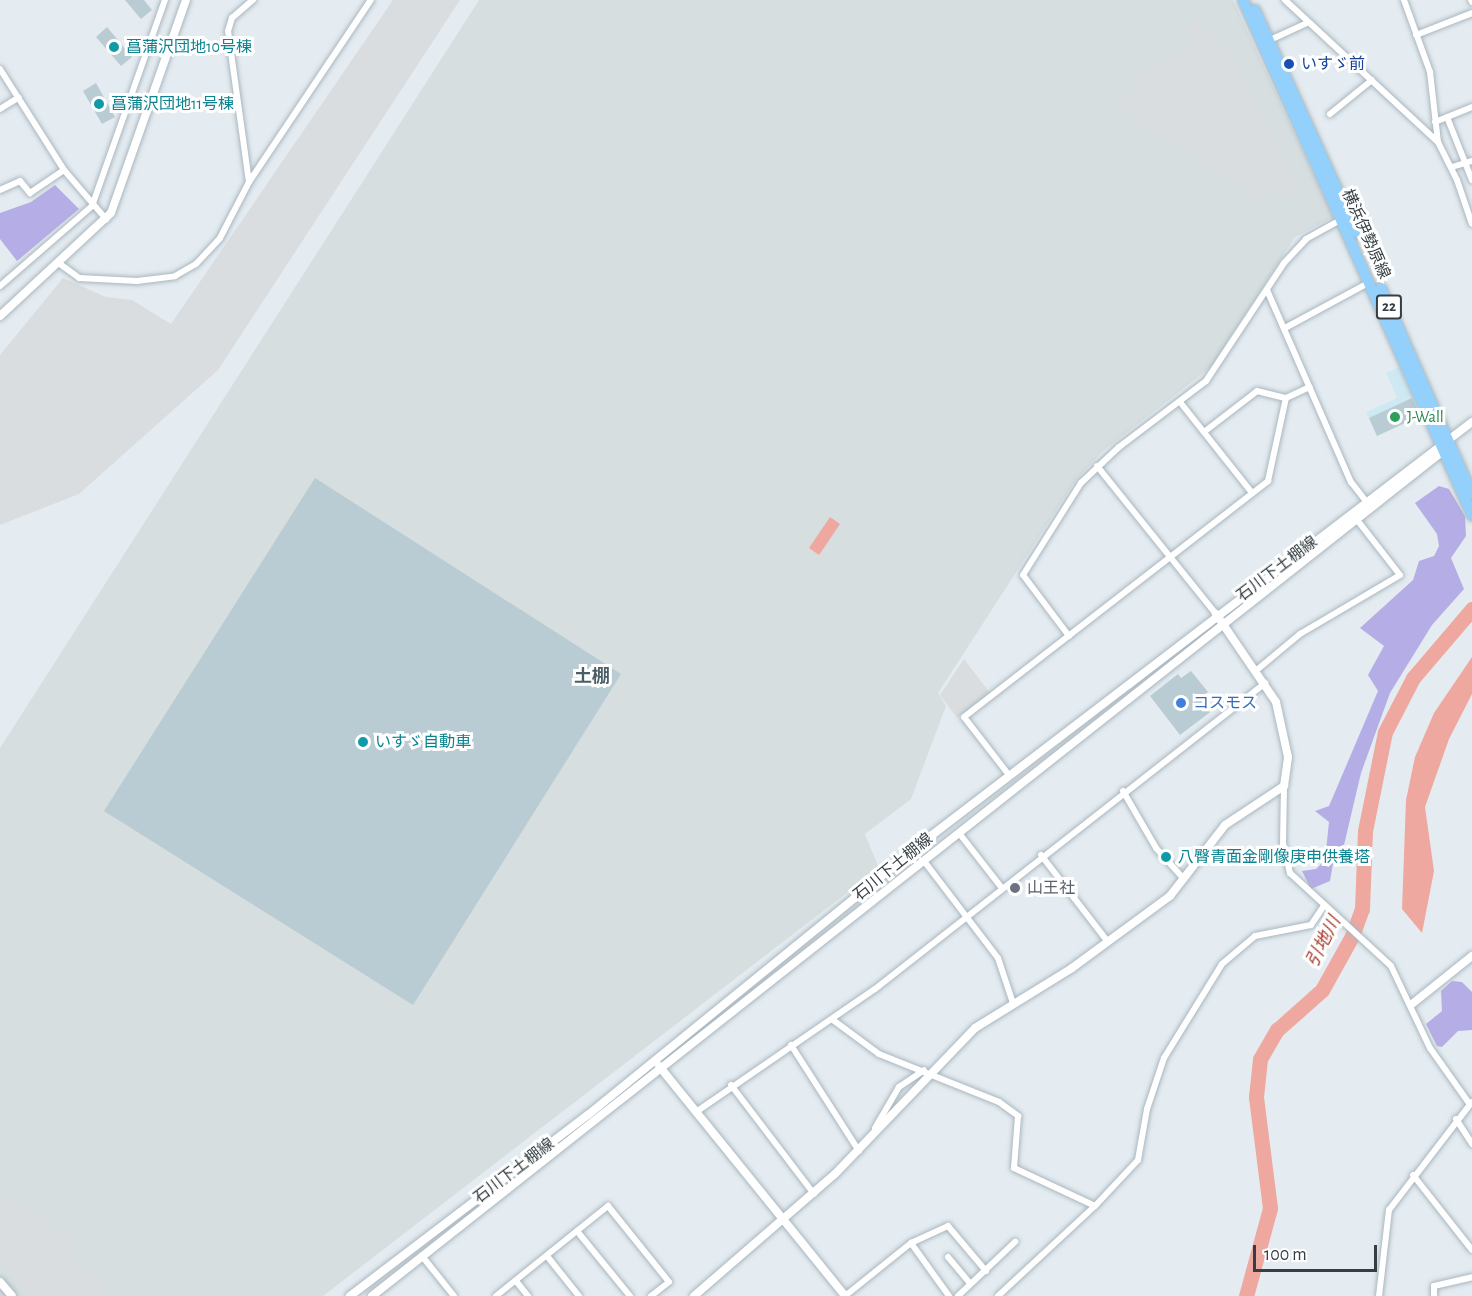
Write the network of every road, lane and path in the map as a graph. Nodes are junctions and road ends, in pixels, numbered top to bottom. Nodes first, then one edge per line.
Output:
1 (165, 0) edge
2 (186, 0) edge
3 (253, 0) edge
4 (371, 0) edge
5 (1243, 0) edge
6 (1250, 0) edge
7 (1285, 0) edge
8 (1404, 0) edge
9 (1472, 13) edge
10 (1307, 23) junction
11 (1416, 35) junction
12 (1270, 40) junction
13 (0, 69) edge
14 (1372, 80) junction
15 (20, 97) junction
16 (1472, 107) edge
17 (0, 109) edge
18 (1330, 114) dead end
19 (1447, 117) junction
20 (1435, 122) junction
21 (1438, 142) junction
22 (1469, 162) edge
23 (1452, 167) junction
24 (64, 170) junction
25 (1472, 180) edge
26 (249, 182) junction
27 (0, 190) edge
28 (92, 206) junction
29 (106, 219) junction
30 (1343, 219) junction
31 (1472, 224) edge
32 (60, 264) junction
33 (1371, 282) junction
34 (0, 286) edge
35 (1267, 290) junction
36 (0, 316) edge
37 (1284, 328) junction
38 (1310, 387) junction
39 (1286, 398) junction
40 (1180, 402) junction
41 (1472, 422) edge
42 (1204, 432) junction
43 (1445, 444) junction
44 (1097, 466) junction
45 (1252, 493) junction
46 (1472, 494) edge
47 (1366, 501) junction
48 (1472, 515) edge
49 (1358, 521) junction
50 (1169, 557) junction
51 (1216, 614) junction
52 (1226, 625) junction
53 (1069, 636) junction
54 (1257, 669) junction
55 (1266, 681) junction
56 (1009, 775) junction
57 (1284, 786) junction
58 (1123, 791) junction
59 (959, 833) junction
60 (915, 848) junction
61 (1041, 855) junction
62 (924, 861) junction
63 (1184, 879) junction
64 (1001, 887) junction
65 (1323, 907) junction
66 (966, 914) junction
67 (1108, 942) junction
68 (1472, 956) edge
69 (1013, 1003) junction
70 (1412, 1004) junction
71 (833, 1020) junction
72 (791, 1045) junction
73 (655, 1061) junction
74 (662, 1070) junction
75 (927, 1071) junction
76 (731, 1085) junction
77 (1470, 1102) edge
78 (696, 1112) junction
79 (1456, 1119) junction
80 (866, 1144) junction
81 (1472, 1144) edge
82 (859, 1151) junction
83 (1413, 1175) junction
84 (814, 1194) junction
85 (1095, 1206) junction
86 (783, 1221) junction
87 (578, 1231) junction
88 (1015, 1242) dead end
89 (911, 1243) junction
90 (1472, 1250) edge
91 (423, 1256) junction
92 (547, 1256) junction
93 (948, 1257) dead end
94 (986, 1271) junction
95 (1472, 1277) edge
96 (516, 1281) junction
97 (0, 1282) edge
98 (972, 1284) junction
99 (12, 1296) edge
100 (350, 1296) edge
101 (372, 1296) edge
102 (454, 1296) edge
103 (496, 1296) edge
104 (528, 1296) edge
105 (579, 1296) edge
106 (630, 1296) edge
107 (651, 1296) edge
108 (694, 1296) edge
109 (845, 1296) edge
110 (949, 1296) edge
111 (958, 1296) edge
112 (998, 1296) edge
113 (1379, 1296) edge
114 (1434, 1296) edge

1 - 28 street
2 - 29 street
3 - 26 street
4 - 26 street
5 - 30 main road, 横浜伊勢原線 / 22
6 - 12 main road, 横浜伊勢原線 / 22
7 - 10 street
8 - 11 street
9 - 11 street
10 - 12 street
10 - 14 street
11 - 20 street
12 - 43 main road, 横浜伊勢原線 / 22
13 - 15 street
14 - 18 street
14 - 21 street
15 - 17 street
15 - 24 street
16 - 19 street
19 - 20 street
19 - 22 street
20 - 21 street
21 - 23 street
22 - 23 street
22 - 25 street
23 - 31 street
24 - 27 street
24 - 28 street
26 - 32 street
28 - 29 street
28 - 34 street
29 - 32 street
30 - 33 main road, 横浜伊勢原線 / 22
30 - 35 street
32 - 36 street
33 - 37 street
33 - 43 main road, 横浜伊勢原線 / 22
35 - 37 street
35 - 40 street
37 - 38 street
38 - 39 street
38 - 47 street
39 - 42 street
39 - 45 street
40 - 42 street
40 - 44 street
41 - 43 street
42 - 45 street
43 - 46 main road, 横浜伊勢原線 / 22
43 - 47 street, 石川下土棚線
43 - 48 main road, 横浜伊勢原線 / 22
43 - 49 street, 石川下土棚線
44 - 50 street
44 - 53 street
45 - 50 street
47 - 51 street, 石川下土棚線
49 - 52 street, 石川下土棚線
49 - 54 street
50 - 51 street
50 - 53 street
51 - 52 street
51 - 56 street, 石川下土棚線
52 - 54 street
52 - 59 street, 石川下土棚線
53 - 56 street
54 - 55 street
55 - 57 street
55 - 58 street
56 - 60 street, 石川下土棚線
57 - 63 street
57 - 65 street
58 - 61 street
58 - 63 street
59 - 62 street, 石川下土棚線
59 - 64 street
60 - 62 street
60 - 73 street, 石川下土棚線
61 - 64 street
61 - 67 street
62 - 66 street
62 - 74 street, 石川下土棚線
63 - 67 street
64 - 66 street
65 - 70 street
65 - 85 street
66 - 69 street
66 - 71 street
67 - 69 street
68 - 70 street
69 - 75 street
70 - 77 street
71 - 72 street
71 - 75 street
72 - 76 street
72 - 82 street
73 - 74 street
73 - 100 street, 石川下土棚線
74 - 78 street
74 - 91 street, 石川下土棚線
75 - 80 street
75 - 80 street
75 - 85 street
76 - 78 street
76 - 84 street
77 - 79 street
78 - 86 street
79 - 81 street
79 - 83 street
80 - 82 street
82 - 84 street
83 - 90 street
83 - 113 street
84 - 86 street
85 - 112 street
86 - 108 street
86 - 109 street
87 - 92 street
87 - 106 street
87 - 107 street
88 - 94 street
89 - 94 street
89 - 109 street
89 - 110 street
91 - 101 street, 石川下土棚線
91 - 102 street
92 - 96 street
92 - 105 street
93 - 98 street
94 - 98 street
95 - 114 street
96 - 103 street
96 - 104 street
97 - 99 street
98 - 111 street

